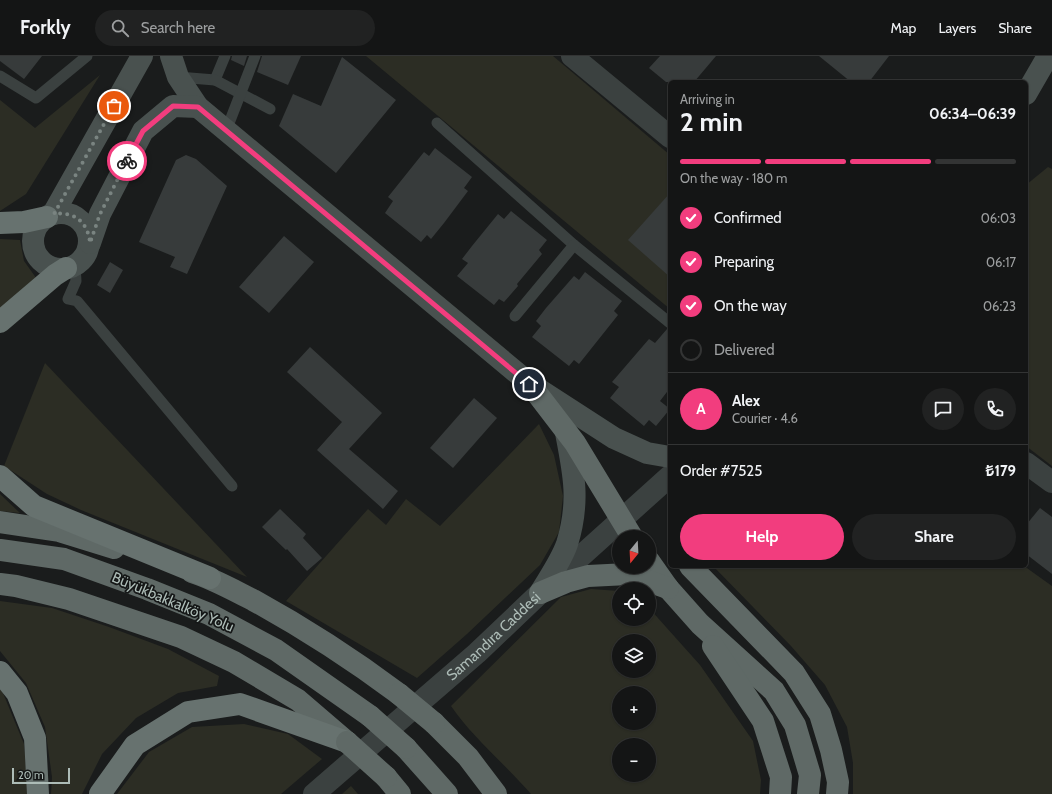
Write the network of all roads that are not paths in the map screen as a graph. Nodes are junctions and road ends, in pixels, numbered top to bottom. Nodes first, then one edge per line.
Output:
1 (87, 56) edge
2 (142, 56) edge
3 (171, 56) edge
4 (224, 56) edge
5 (255, 56) edge
6 (572, 56) edge
7 (1044, 60) edge
8 (0, 76) edge
9 (178, 77) junction
10 (215, 80) junction
11 (1028, 90) edge
12 (240, 93) junction
13 (198, 107) junction
14 (270, 109) dead end
15 (437, 123) dead end
16 (226, 131) junction
17 (668, 135) edge
18 (50, 215) junction
19 (0, 223) edge
20 (90, 243) junction
21 (574, 245) junction
22 (71, 267) junction
23 (514, 316) dead end
24 (668, 321) edge
25 (0, 322) edge
26 (529, 384) junction
27 (566, 432) junction
28 (668, 457) edge
29 (1028, 464) edge
30 (0, 476) edge
31 (668, 478) edge
32 (1052, 482) edge
33 (232, 486) dead end
34 (0, 522) edge
35 (626, 529) edge
36 (0, 550) edge
37 (692, 568) edge
38 (656, 571) edge
39 (210, 578) junction
40 (0, 584) edge
41 (668, 588) junction
42 (540, 593) junction
43 (700, 624) junction
44 (0, 672) edge
45 (347, 742) junction
46 (38, 794) edge
47 (100, 794) edge
48 (314, 794) edge
49 (400, 794) edge
50 (448, 794) edge
51 (496, 794) edge
52 (780, 794) edge
53 (808, 794) edge
54 (837, 794) edge

1 - 8 lane
2 - 18 main road
3 - 9 main road
4 - 10 lane
5 - 12 lane
6 - 17 street
7 - 11 main road
9 - 10 lane
9 - 13 main road
10 - 12 lane
12 - 14 lane
12 - 16 lane
13 - 16 main road
13 - 20 main road
15 - 21 lane
16 - 26 main road
18 - 19 highway
18 - 20 main road
18 - 22 main road
20 - 22 main road
21 - 23 lane
21 - 24 lane
22 - 25 highway
22 - 33 lane
26 - 27 highway
26 - 28 main road
27 - 35 highway
27 - 42 main road
29 - 32 street
30 - 39 highway
31 - 35 street, Samandıra Caddesi
34 - 39 highway
35 - 42 street, Samandıra Caddesi
36 - 50 highway, Büyükbakkalköy Yolu, bridge
37 - 54 highway
38 - 41 highway
39 - 51 highway, bridge
40 - 45 highway, Büyükbakkalköy Yolu
41 - 42 highway
41 - 43 highway
42 - 48 street, Samandıra Caddesi
43 - 52 highway
43 - 53 highway
44 - 46 highway
45 - 47 highway
45 - 49 highway, Büyükbakkalköy Yolu, bridge

